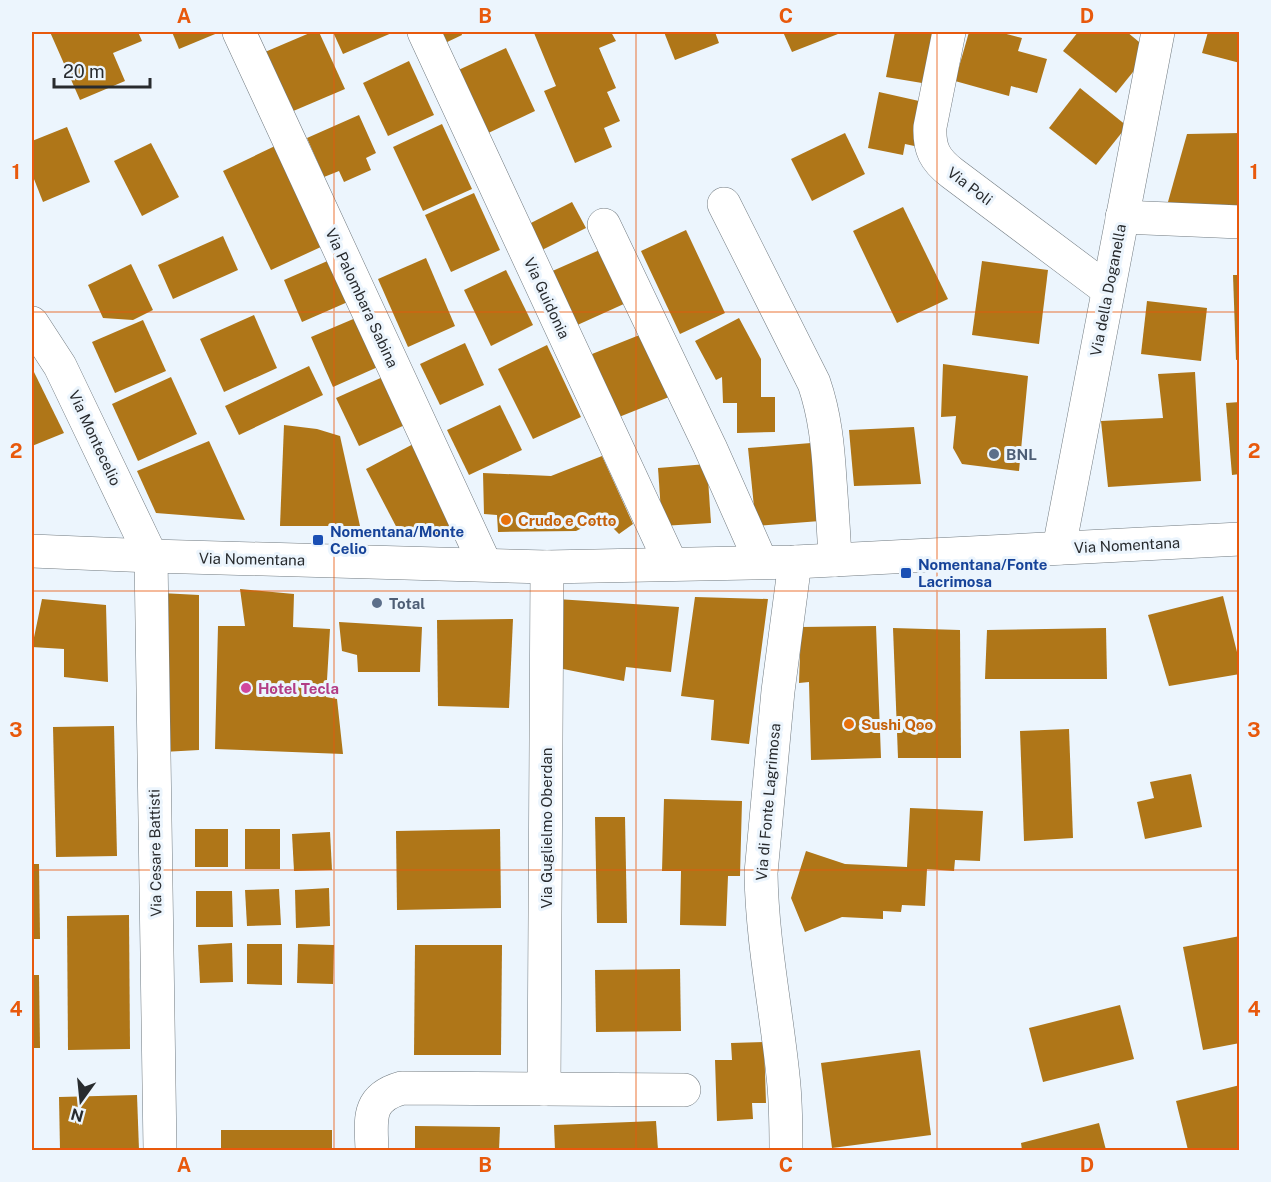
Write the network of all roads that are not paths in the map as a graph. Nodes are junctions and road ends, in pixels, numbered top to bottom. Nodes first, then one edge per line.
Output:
1 (239, 32) edge
2 (424, 32) edge
3 (949, 32) edge
4 (1158, 32) edge
5 (724, 204) dead end
6 (1122, 218) junction
7 (1239, 222) edge
8 (604, 225) dead end
9 (1108, 290) junction
10 (32, 323) edge
11 (1239, 539) edge
12 (1059, 548) junction
13 (32, 551) edge
14 (151, 556) junction
15 (836, 560) junction
16 (761, 562) junction
17 (795, 562) junction
18 (484, 564) junction
19 (671, 564) junction
20 (547, 567) junction
21 (544, 1089) junction
22 (684, 1090) dead end
23 (160, 1150) edge
24 (372, 1150) edge
25 (786, 1150) edge

1 - 18 street, Via Palombara Sabina
2 - 19 street, Via Guidonia
3 - 9 street, Via Poli
4 - 6 street, Via della Doganella
5 - 15 street
6 - 7 street
6 - 9 street, Via della Doganella
8 - 16 street
9 - 12 street, Via della Doganella
10 - 14 street, Via Montecelio
11 - 12 street, Via Nomentana
12 - 15 street, Via Nomentana
13 - 14 street, Via Nomentana
14 - 18 street, Via Nomentana
14 - 23 street, Via Cesare Battisti
15 - 17 street, Via Nomentana
16 - 17 street, Via Nomentana
16 - 19 street, Via Nomentana
17 - 25 street, Via di Fonte Lagrimosa
18 - 20 street, Via Nomentana
19 - 20 street, Via Nomentana
20 - 21 street, Via Guglielmo Oberdan
21 - 22 street
21 - 24 street

